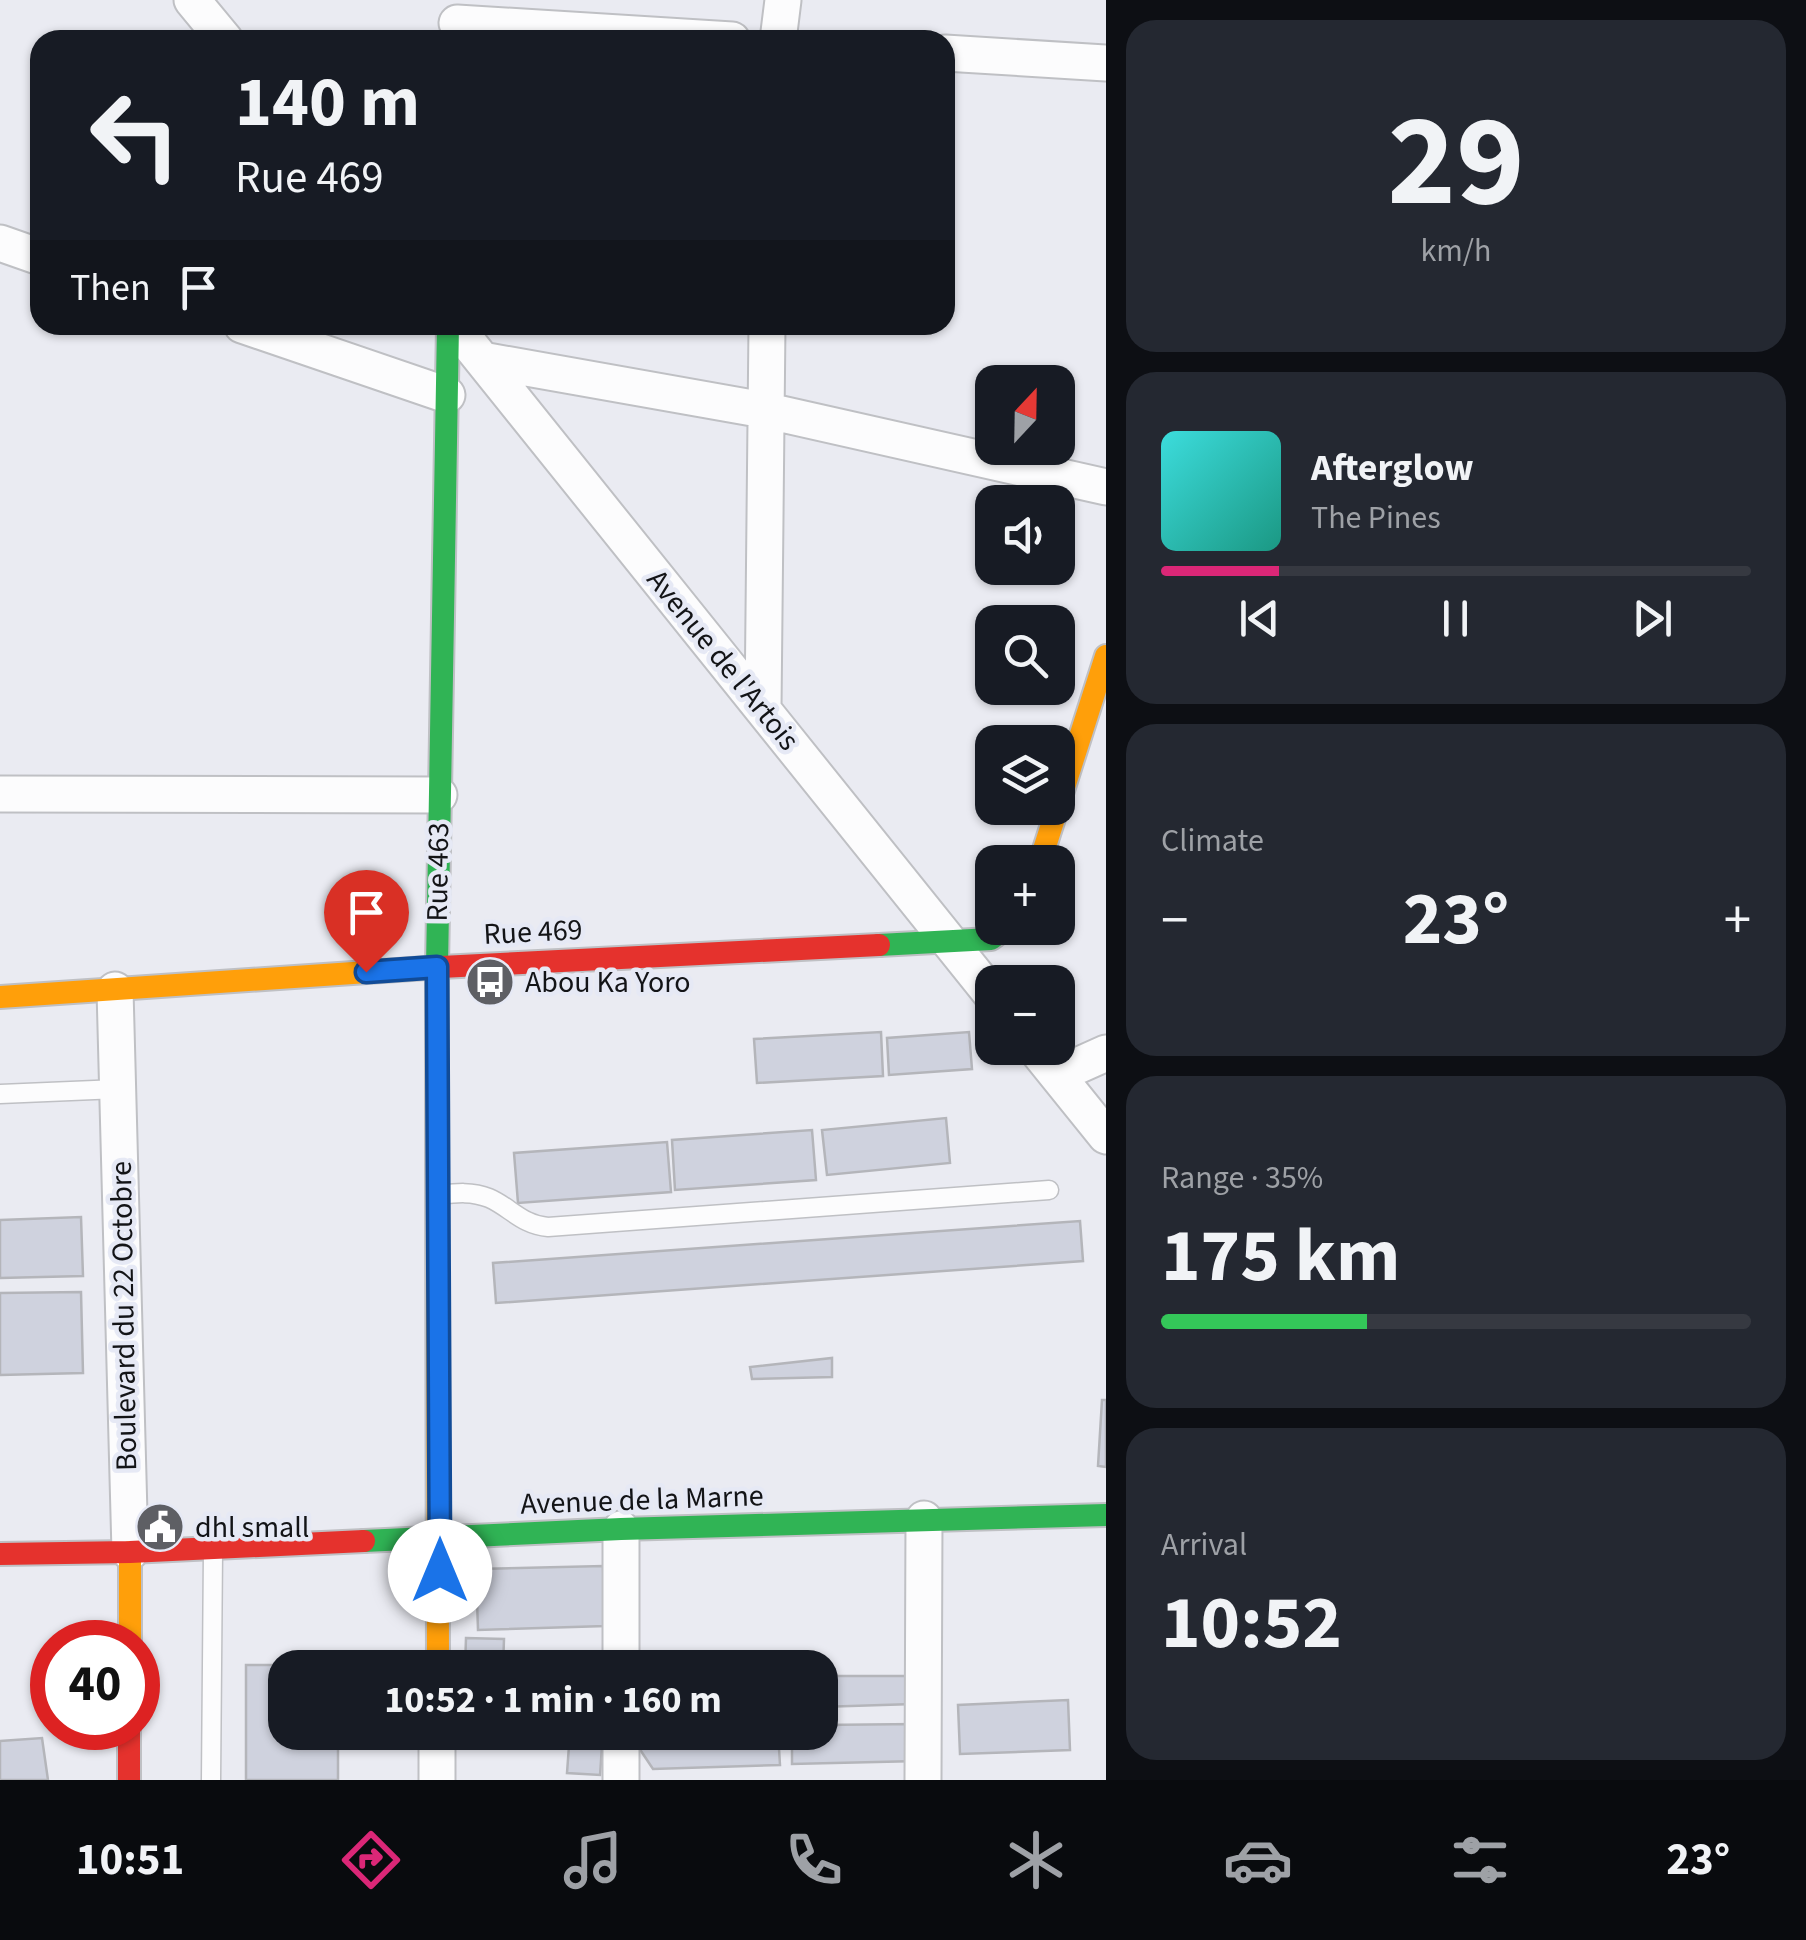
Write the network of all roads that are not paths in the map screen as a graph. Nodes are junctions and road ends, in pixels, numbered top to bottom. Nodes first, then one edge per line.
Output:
1 (192, 0) edge
2 (782, 0) edge
3 (457, 21) edge
4 (216, 30) edge
5 (587, 30) edge
6 (779, 30) edge
7 (955, 54) edge
8 (1106, 62) edge
9 (0, 243) edge
10 (30, 253) edge
11 (272, 335) edge
12 (450, 335) edge
13 (460, 335) edge
14 (767, 335) edge
15 (482, 360) junction
16 (447, 394) junction
17 (764, 410) junction
18 (1106, 488) edge
19 (1106, 656) edge
20 (763, 710) junction
21 (1095, 727) edge
22 (0, 794) edge
23 (439, 796) junction
24 (1047, 845) edge
25 (975, 940) edge
26 (950, 942) junction
27 (437, 967) junction
28 (975, 974) edge
29 (115, 990) junction
30 (0, 997) edge
31 (1106, 1052) edge
32 (1075, 1057) edge
33 (1049, 1065) edge
34 (118, 1089) junction
35 (0, 1094) edge
36 (1106, 1136) edge
37 (1049, 1190) dead end
38 (438, 1195) junction
39 (1106, 1515) edge
40 (924, 1520) junction
41 (621, 1529) junction
42 (440, 1539) junction
43 (213, 1547) junction
44 (130, 1552) junction
45 (0, 1554) edge
46 (130, 1620) edge
47 (438, 1650) edge
48 (621, 1650) edge
49 (129, 1750) edge
50 (437, 1750) edge
51 (621, 1750) edge
52 (129, 1780) edge
53 (211, 1780) edge
54 (436, 1780) edge
55 (621, 1780) edge
56 (923, 1780) edge

1 - 4 street
2 - 6 street
3 - 5 street
7 - 8 street
9 - 10 street
11 - 16 street
12 - 16 street, Rue 463
13 - 15 street, Avenue de l'Artois
14 - 17 street
15 - 17 street
15 - 20 street, Avenue de l'Artois
16 - 23 street, Rue 463
17 - 18 street
17 - 20 street
19 - 21 street
20 - 26 street, Avenue de l'Artois
21 - 24 street
22 - 23 street
23 - 27 street, Rue 463
25 - 26 street, Rue 469
26 - 27 street, Rue 469
26 - 28 street, Avenue de l'Artois
27 - 29 street, Rue 469
27 - 38 street, Rue 463
29 - 30 street, Rue 469
29 - 34 street, Boulevard du 22 Octobre
31 - 32 street
33 - 36 street
34 - 35 lane
34 - 44 street, Boulevard du 22 Octobre
37 - 38 lane
38 - 42 street, Rue 463
39 - 40 street, Avenue de la Marne
40 - 41 street, Avenue de la Marne
40 - 56 street
41 - 42 street, Avenue de la Marne
41 - 48 street
42 - 43 street, Avenue de la Marne
42 - 47 street, Rue 463
43 - 44 street, Avenue de la Marne
43 - 53 lane
44 - 45 street, Avenue de la Marne
44 - 46 street, Boulevard du 22 Octobre
49 - 52 street
50 - 54 street
51 - 55 street

